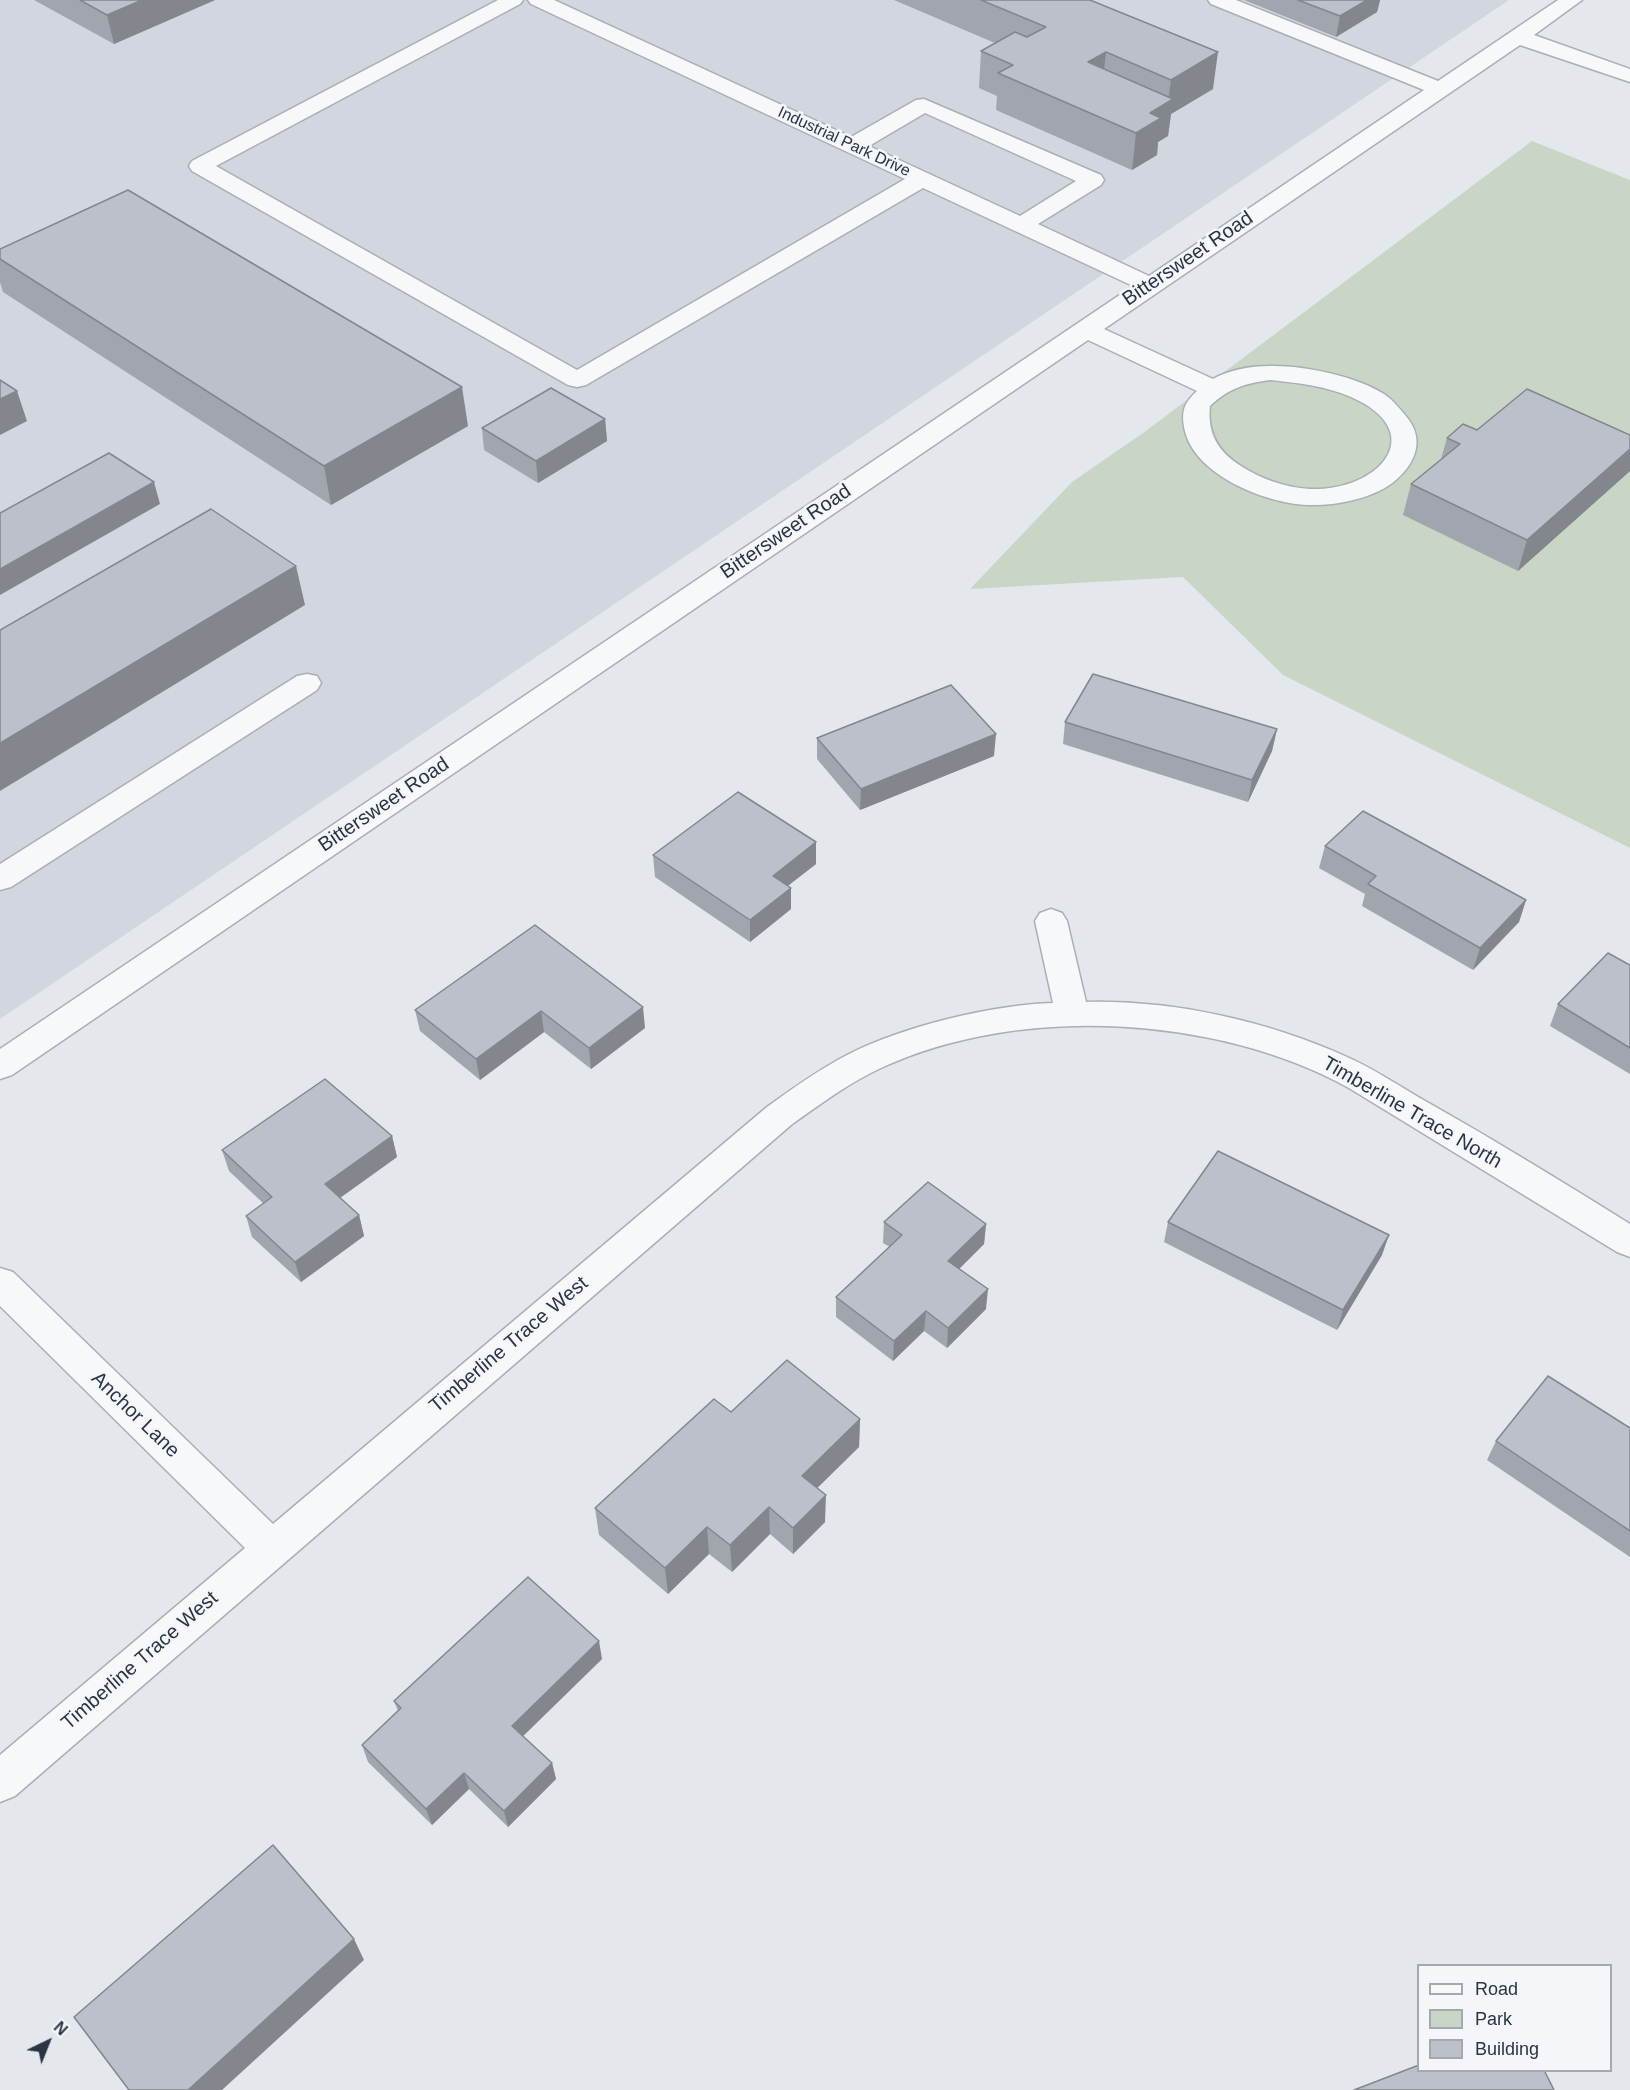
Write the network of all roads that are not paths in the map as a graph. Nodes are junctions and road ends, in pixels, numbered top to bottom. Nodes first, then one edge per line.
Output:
1 (513, 0) edge
2 (538, 0) edge
3 (1218, 0) edge
4 (1572, 0) edge
5 (1518, 37) junction
6 (1630, 76) edge
7 (1440, 89) junction
8 (852, 146) junction
9 (922, 178) junction
10 (1022, 224) junction
11 (1150, 285) junction
12 (1085, 329) junction
13 (1213, 388) junction
14 (307, 683) dead end
15 (0, 879) edge
16 (1051, 921) dead end
17 (1072, 1013) junction
18 (0, 1066) edge
19 (1630, 1242) edge
20 (0, 1283) edge
21 (271, 1548) junction
22 (0, 1782) edge

1 - 9 street
2 - 8 street, Industrial Park Drive
3 - 7 street
4 - 5 street, Bittersweet Road
5 - 6 street
5 - 7 street, Bittersweet Road
7 - 11 street, Bittersweet Road
8 - 9 street, Industrial Park Drive
8 - 10 street
9 - 10 street, Industrial Park Drive
10 - 11 street, Industrial Park Drive
11 - 12 street, Bittersweet Road
12 - 13 street
12 - 18 street, Bittersweet Road
13 - 13 street
14 - 15 street
16 - 17 street
17 - 19 street, Timberline Trace North
17 - 21 street, Timberline Trace West
20 - 21 street, Anchor Lane
21 - 22 street, Timberline Trace West

